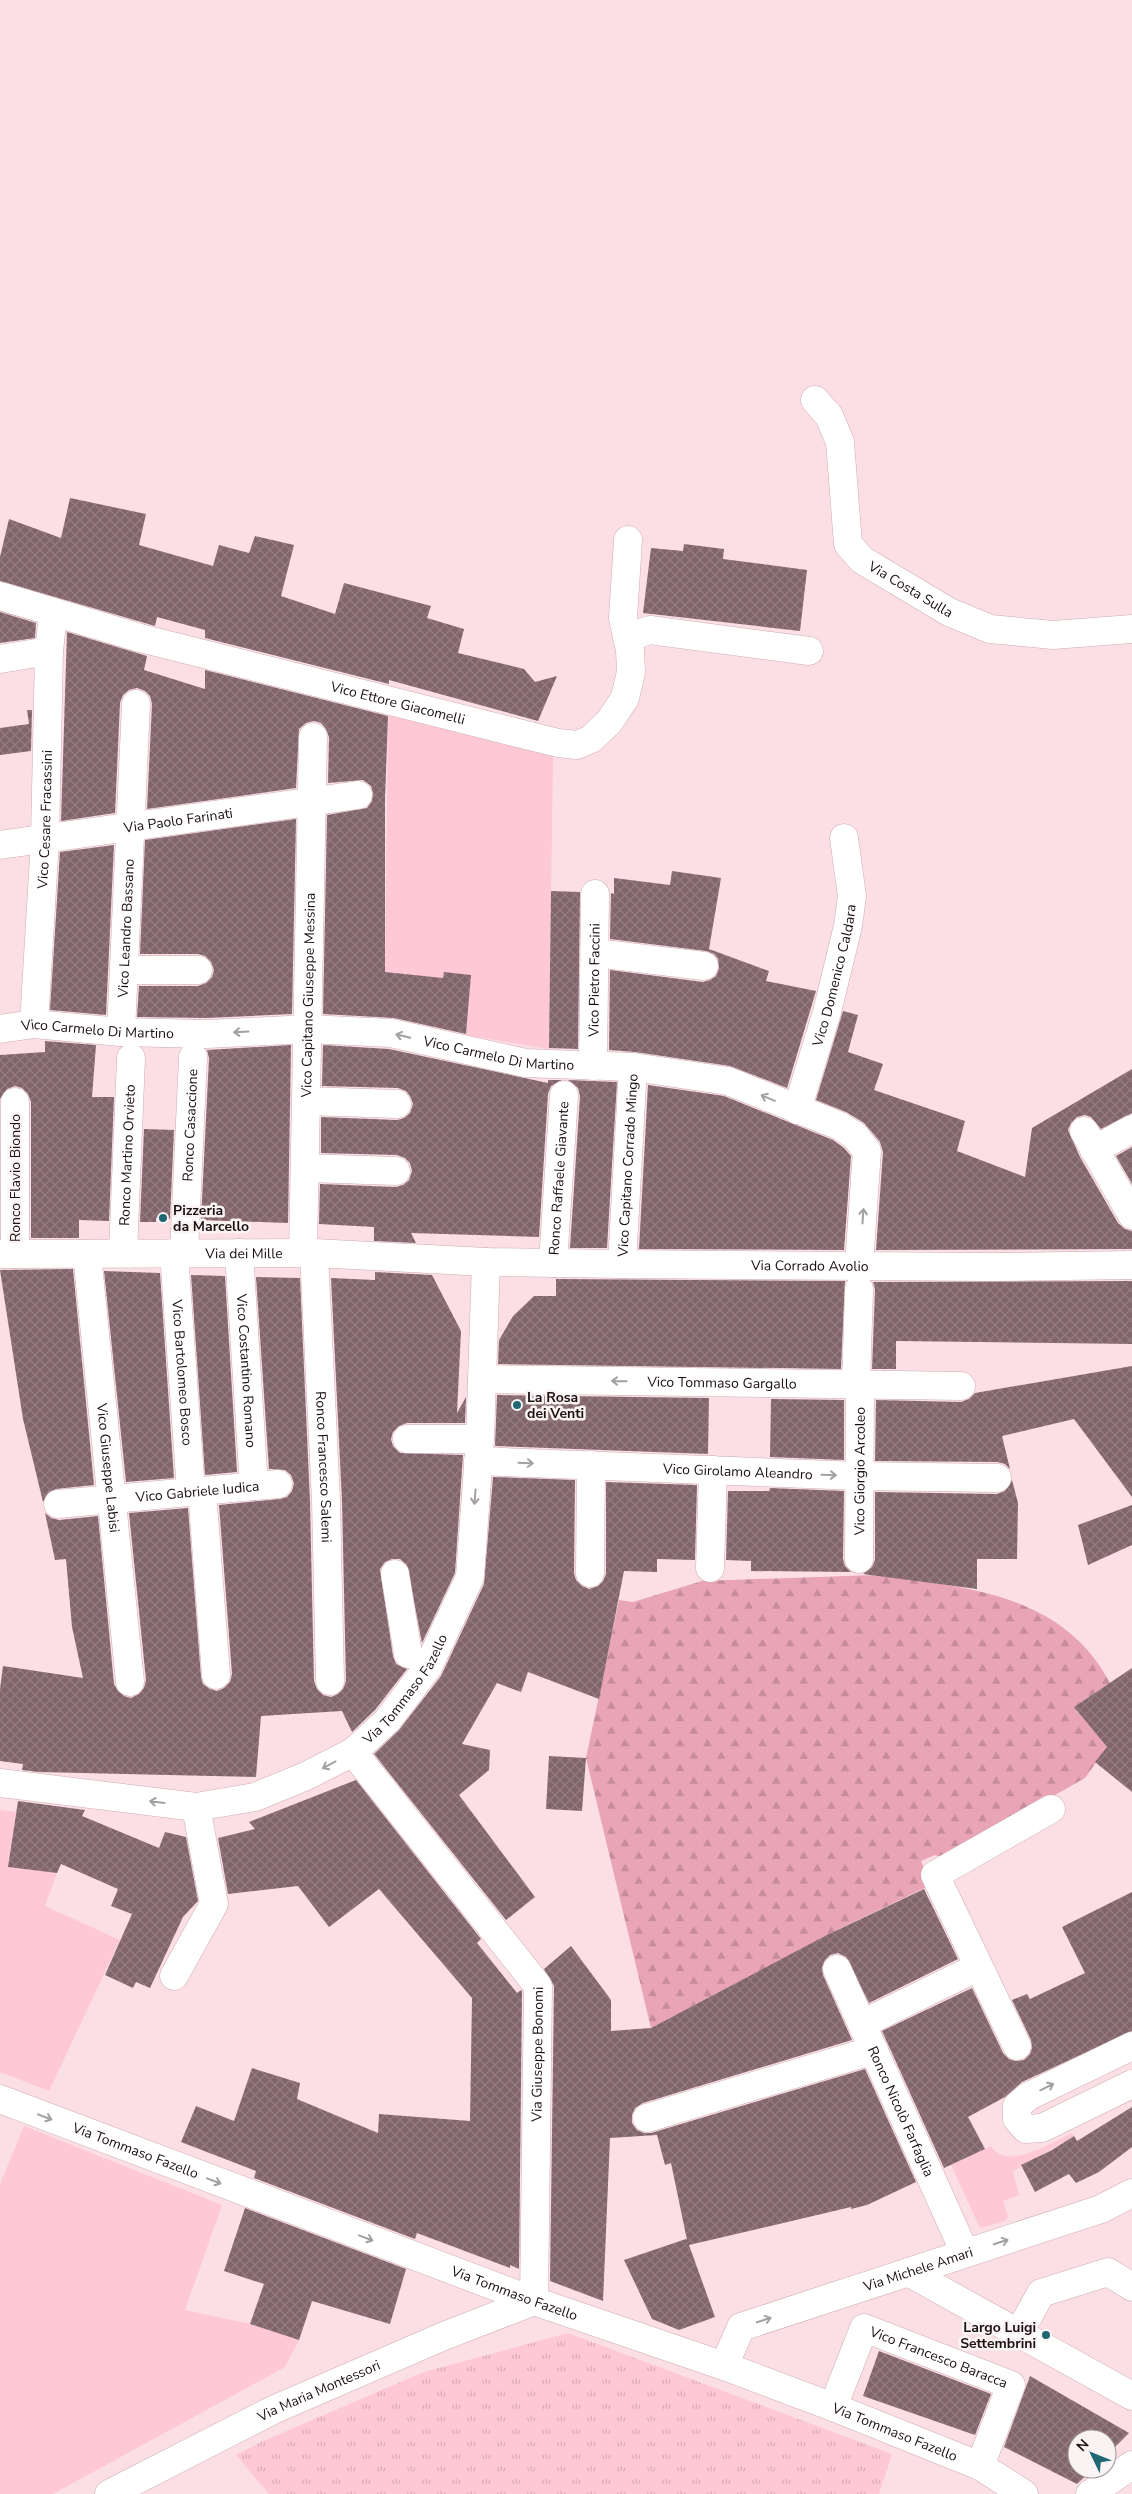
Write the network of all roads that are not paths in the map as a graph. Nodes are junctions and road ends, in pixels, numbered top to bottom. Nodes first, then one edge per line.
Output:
1 (815, 400) dead end
2 (628, 540) dead end
3 (0, 596) edge
4 (52, 614) junction
5 (1132, 629) edge
6 (627, 637) junction
7 (49, 651) junction
8 (809, 651) dead end
9 (0, 659) edge
10 (136, 704) dead end
11 (313, 737) dead end
12 (358, 795) dead end
13 (311, 801) junction
14 (131, 827) junction
15 (844, 838) dead end
16 (45, 839) junction
17 (0, 845) edge
18 (595, 894) dead end
19 (595, 953) junction
20 (704, 966) dead end
21 (125, 970) junction
22 (198, 970) dead end
23 (34, 1024) junction
24 (0, 1029) edge
25 (308, 1029) junction
26 (121, 1032) junction
27 (193, 1057) dead end
28 (131, 1058) dead end
29 (593, 1066) junction
30 (633, 1067) junction
31 (564, 1095) dead end
32 (307, 1101) junction
33 (14, 1102) dead end
34 (397, 1104) dead end
35 (797, 1110) junction
36 (1132, 1129) edge
37 (306, 1168) junction
38 (396, 1171) dead end
39 (1132, 1215) edge
40 (123, 1253) junction
41 (179, 1253) junction
42 (239, 1253) junction
43 (308, 1253) junction
44 (7, 1254) edge
45 (86, 1254) junction
46 (486, 1262) junction
47 (553, 1262) junction
48 (622, 1264) junction
49 (1132, 1265) edge
50 (859, 1277) junction
51 (482, 1379) junction
52 (858, 1384) junction
53 (961, 1386) dead end
54 (407, 1440) dead end
55 (479, 1450) junction
56 (592, 1465) junction
57 (713, 1470) junction
58 (858, 1476) junction
59 (998, 1478) dead end
60 (266, 1485) joint
61 (196, 1491) junction
62 (113, 1499) junction
63 (58, 1504) dead end
64 (859, 1559) dead end
65 (710, 1568) dead end
66 (590, 1573) dead end
67 (395, 1574) dead end
68 (408, 1654) dead end
69 (216, 1675) dead end
70 (330, 1681) dead end
71 (130, 1682) dead end
72 (353, 1752) junction
73 (0, 1783) edge
74 (196, 1807) junction
75 (1051, 1809) dead end
76 (978, 1967) junction
77 (837, 1969) dead end
78 (174, 1976) dead end
79 (862, 2024) junction
80 (1016, 2046) dead end
81 (1132, 2046) edge
82 (874, 2050) junction
83 (1132, 2084) edge
84 (0, 2099) edge
85 (647, 2118) dead end
86 (1132, 2193) edge
87 (965, 2253) junction
88 (908, 2272) junction
89 (1132, 2287) edge
90 (534, 2302) junction
91 (1019, 2333) junction
92 (724, 2366) junction
93 (1132, 2396) edge
94 (833, 2407) junction
95 (1132, 2465) edge
96 (980, 2466) junction
97 (109, 2494) edge
98 (1024, 2494) edge
99 (1090, 2494) edge

1 - 5 street, Via Costa Sulla
2 - 6 street, Vico Ettore Giacomelli
3 - 4 street, Vico Ettore Giacomelli
4 - 6 street, Vico Ettore Giacomelli
4 - 7 street, Vico Cesare Fracassini
6 - 8 street
7 - 9 street
7 - 16 street, Vico Cesare Fracassini
10 - 14 street, Vico Leandro Bassano
11 - 13 street, Vico Capitano Giuseppe Messina
12 - 13 street, Via Paolo Farinati
13 - 14 street, Via Paolo Farinati
13 - 25 street, Vico Capitano Giuseppe Messina
14 - 16 street, Via Paolo Farinati
14 - 21 street, Vico Leandro Bassano
15 - 35 street, Vico Domenico Caldara
16 - 17 street, Via Paolo Farinati
16 - 23 street, Vico Cesare Fracassini
18 - 19 street, Vico Pietro Faccini
19 - 20 street
19 - 29 street, Vico Pietro Faccini
21 - 22 street
21 - 26 street, Vico Leandro Bassano
23 - 24 street, Vico Carmelo Di Martino
23 - 26 street, Vico Carmelo Di Martino
25 -> 26 street, Vico Carmelo Di Martino
29 -> 25 street, Vico Carmelo Di Martino
25 - 32 street, Vico Capitano Giuseppe Messina
27 - 41 street, Ronco Casaccione
28 - 40 street, Ronco Martino Orvieto
29 - 30 street, Vico Carmelo Di Martino
35 -> 30 street, Vico Carmelo Di Martino
30 - 48 street, Vico Capitano Corrado Mingo
31 - 47 street, Ronco Raffaele Giavante
32 - 34 street
32 - 37 street, Vico Capitano Giuseppe Messina
33 - 44 street, Ronco Flavio Biondo
50 -> 35 street, Vico Carmelo Di Martino
36 - 39 street
37 - 38 street
37 - 43 street, Vico Capitano Giuseppe Messina
40 - 41 street, Via dei Mille
40 - 45 street, Via dei Mille
41 - 42 street, Via dei Mille
41 - 61 street, Vico Bartolomeo Bosco
42 - 43 street, Via dei Mille
42 - 60 street, Vico Costantino Romano
43 - 46 street, Via dei Mille
43 - 70 street, Ronco Francesco Salemi
44 - 45 street, Via dei Mille
45 - 62 street, Vico Giuseppe Labisi
46 - 47 street, Via Corrado Avolio
46 - 51 street, Via Tommaso Fazello
47 - 48 street, Via Corrado Avolio
48 - 50 street, Via Corrado Avolio
49 - 50 street, Via Corrado Avolio
50 - 52 street, Vico Giorgio Arcoleo
52 -> 51 street, Vico Tommaso Gargallo
51 - 55 street, Via Tommaso Fazello
52 - 53 street, Vico Tommaso Gargallo
52 - 58 street, Vico Giorgio Arcoleo
54 - 55 street, Vico Girolamo Aleandro
55 -> 56 street, Vico Girolamo Aleandro
55 -> 72 street, Via Tommaso Fazello
56 - 57 street, Vico Girolamo Aleandro
56 - 66 street
57 -> 58 street, Vico Girolamo Aleandro
57 - 65 street
58 - 59 street, Vico Girolamo Aleandro
58 - 64 street, Vico Giorgio Arcoleo
60 - 61 street, Vico Gabriele Iudica
61 - 62 street, Vico Gabriele Iudica
61 - 69 street, Vico Bartolomeo Bosco
62 - 63 street, Vico Gabriele Iudica
62 - 71 street, Vico Giuseppe Labisi
67 - 68 street
72 -> 74 street, Via Tommaso Fazello
72 - 90 street, Via Giuseppe Bonomi
74 -> 73 street, Via Tommaso Fazello
74 - 78 street
75 - 76 street
76 - 79 street
76 - 80 street
77 - 79 street, Ronco Nicolò Farfaglia
79 - 82 street, Ronco Nicolò Farfaglia
83 -> 81 street
82 - 85 street
82 - 87 street, Ronco Nicolò Farfaglia
84 -> 90 street, Via Tommaso Fazello
87 -> 86 street, Via Michele Amari
87 - 88 street, Via Michele Amari
88 - 91 street
92 -> 88 street, Via Michele Amari
89 - 91 street
90 - 92 street, Via Tommaso Fazello
90 - 97 street, Via Maria Montessori
91 - 93 street
92 - 94 street, Via Tommaso Fazello
94 - 96 street, Via Tommaso Fazello
94 - 96 street, Vico Francesco Baracca
95 - 99 street
96 - 98 street, Via Tommaso Fazello

